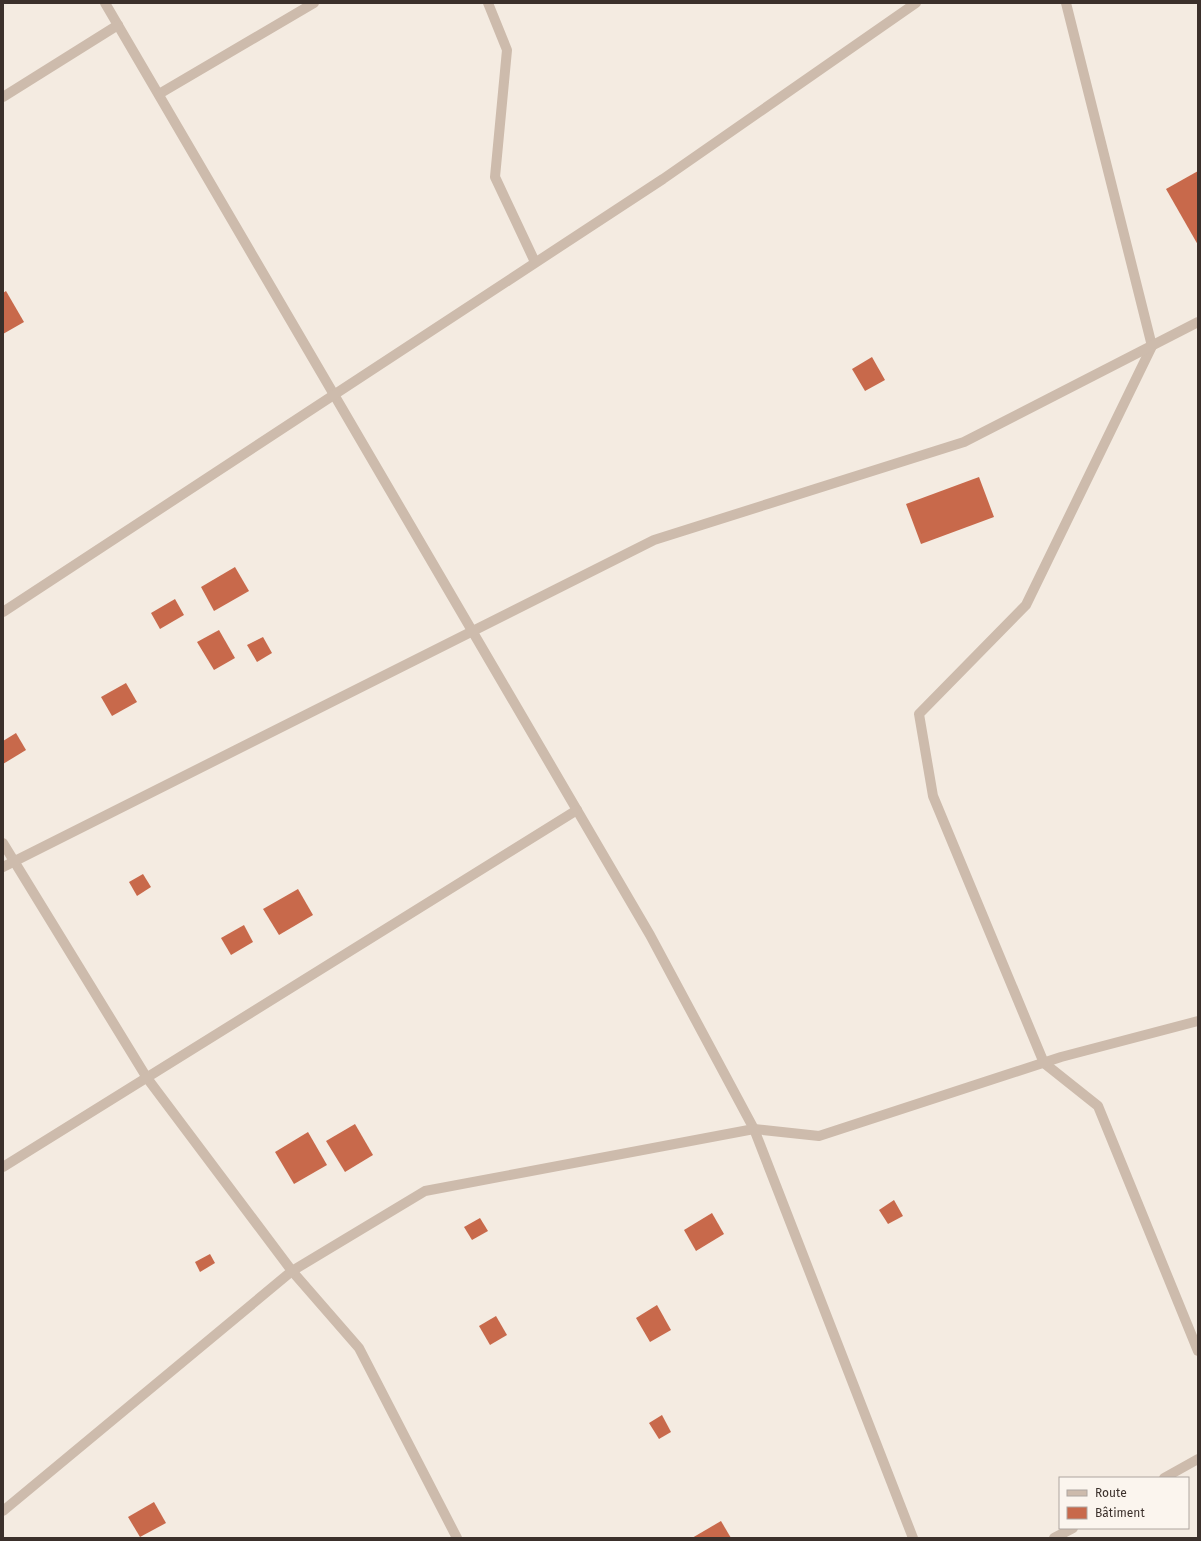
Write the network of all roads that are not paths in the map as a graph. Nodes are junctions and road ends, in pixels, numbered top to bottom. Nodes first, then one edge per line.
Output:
1 (105, 3) edge
2 (314, 3) edge
3 (488, 3) edge
4 (916, 3) edge
5 (1066, 3) edge
6 (118, 25) junction
7 (159, 94) junction
8 (3, 97) edge
9 (535, 262) junction
10 (1198, 322) edge
11 (1152, 346) junction
12 (334, 394) junction
13 (3, 612) edge
14 (472, 631) junction
15 (577, 810) junction
16 (3, 843) edge
17 (14, 861) junction
18 (3, 867) edge
19 (1198, 1020) edge
20 (1044, 1063) junction
21 (147, 1078) junction
22 (754, 1130) junction
23 (3, 1167) edge
24 (292, 1270) junction
25 (1198, 1351) edge
26 (1198, 1459) edge
27 (1166, 1477) edge
28 (3, 1511) edge
29 (1070, 1529) edge
30 (457, 1538) edge
31 (913, 1538) edge
32 (1054, 1538) edge

1 - 6 street
2 - 7 street
3 - 9 street
4 - 9 street
5 - 11 street
6 - 7 street
6 - 8 street
7 - 12 street
9 - 12 street
10 - 11 street
11 - 14 street
11 - 20 street
12 - 13 street
12 - 14 street
14 - 15 street
14 - 17 street
15 - 21 street
15 - 22 street
16 - 17 street
17 - 18 street
17 - 21 street
19 - 20 street
20 - 22 street
20 - 25 street
21 - 23 street
21 - 24 street
22 - 24 street
22 - 31 street
24 - 28 street
24 - 30 street
26 - 27 street
29 - 32 street

